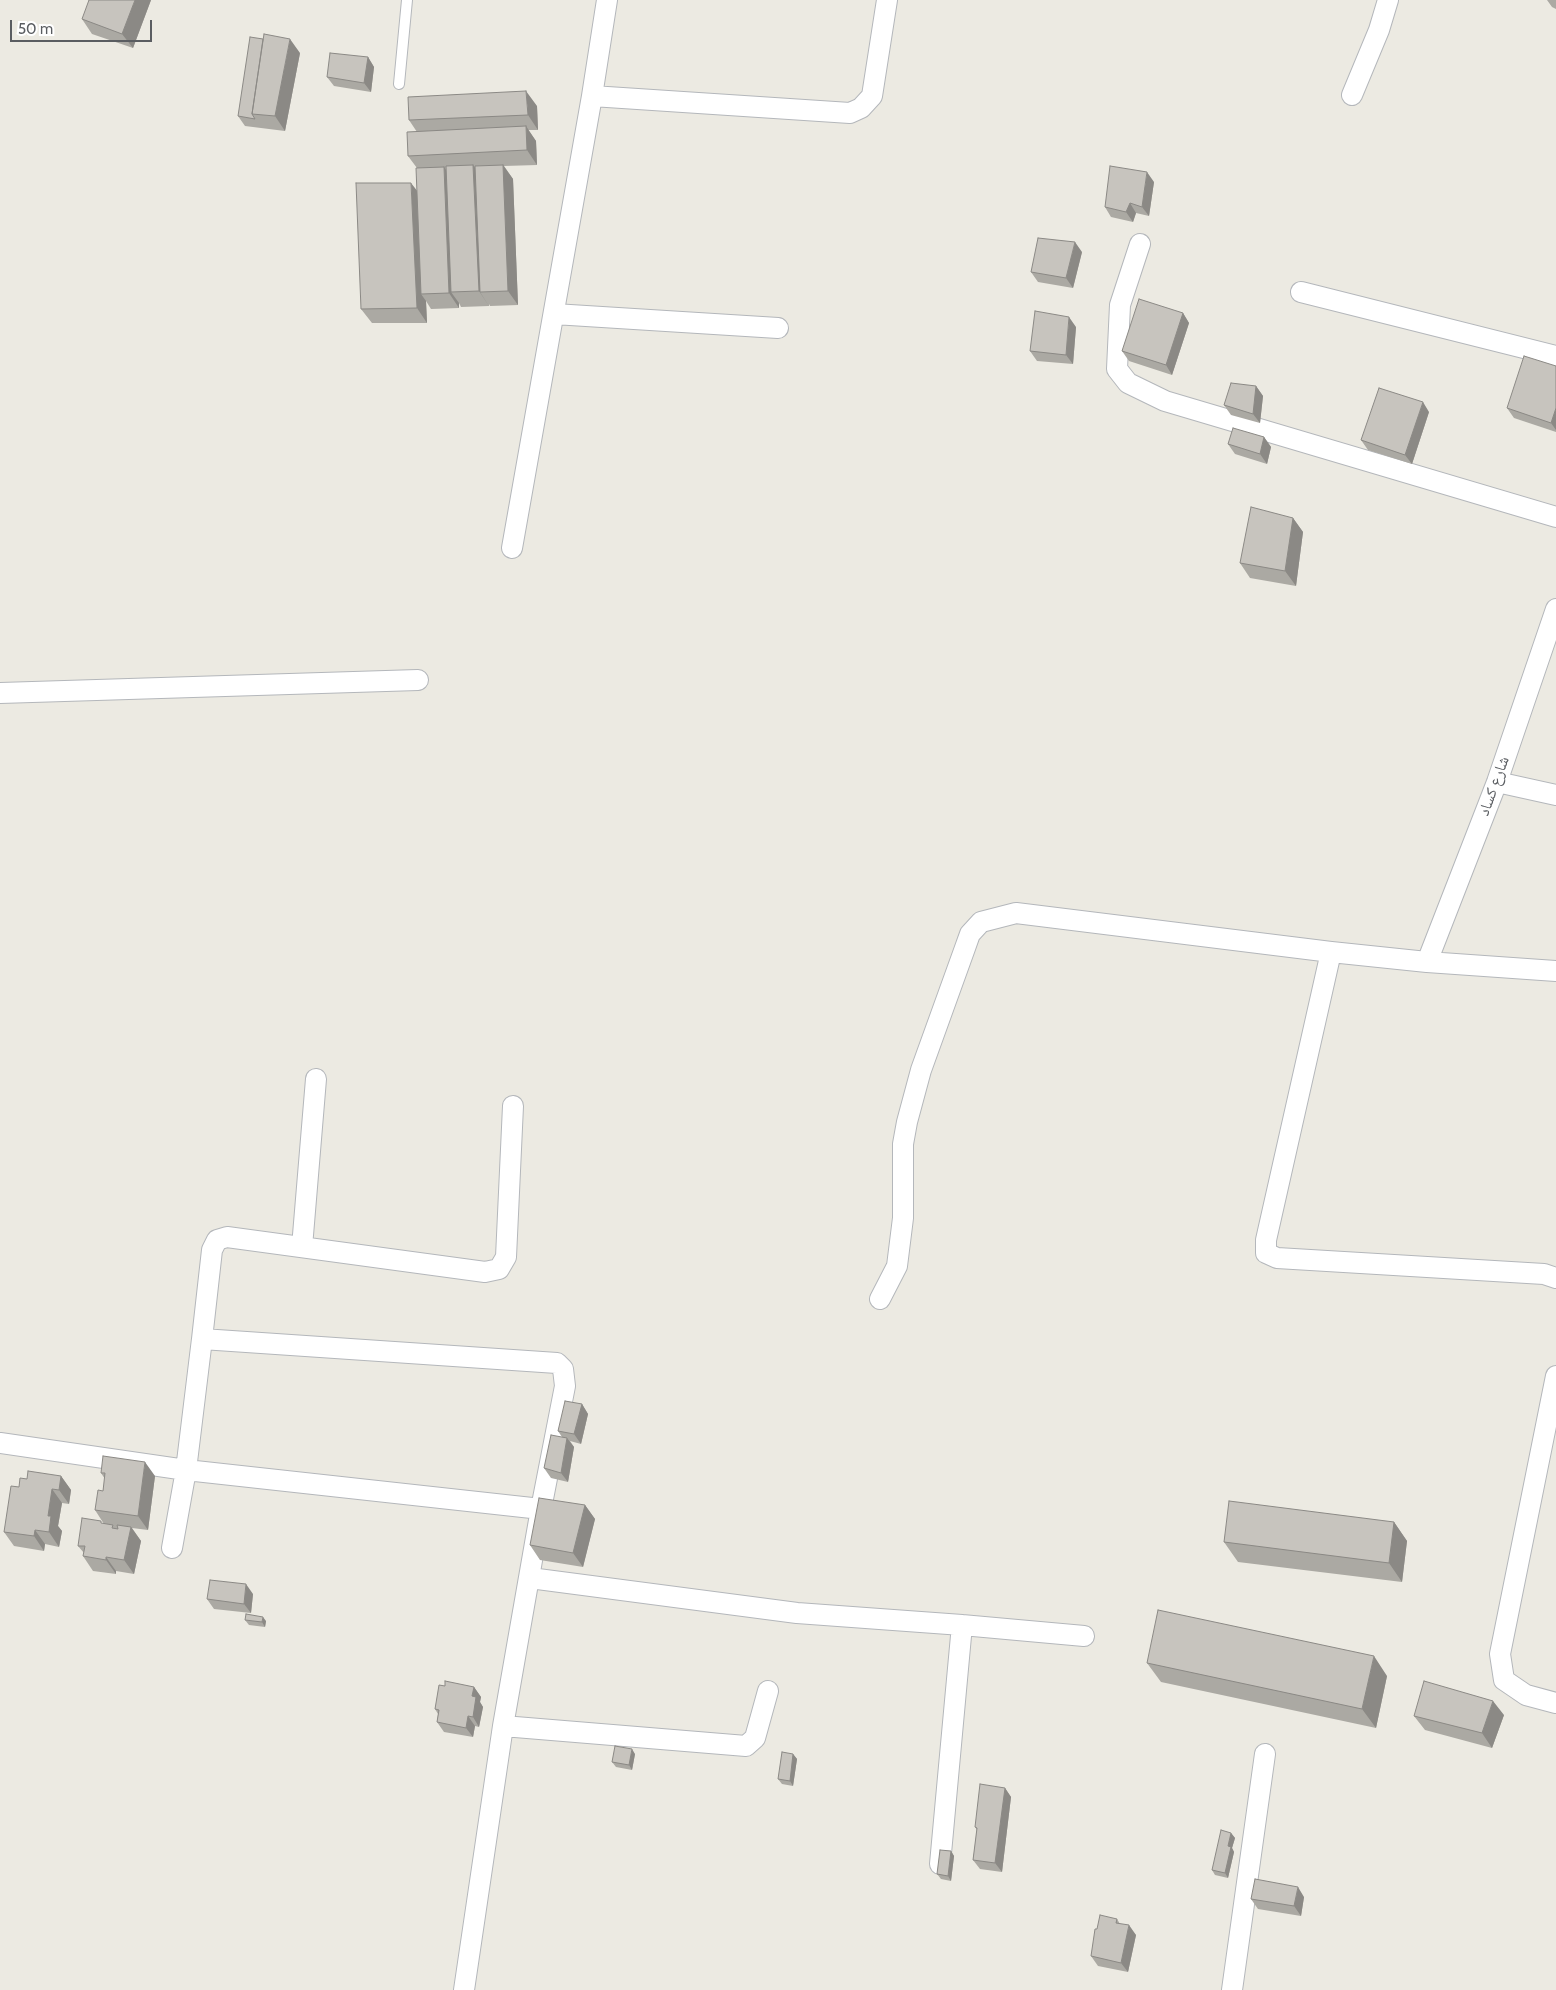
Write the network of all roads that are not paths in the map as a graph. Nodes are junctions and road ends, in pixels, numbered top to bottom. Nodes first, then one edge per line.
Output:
1 (407, 0) edge
2 (607, 0) edge
3 (887, 0) edge
4 (1388, 0) edge
5 (399, 84) dead end
6 (1352, 95) dead end
7 (592, 96) junction
8 (1140, 244) dead end
9 (1301, 292) dead end
10 (554, 314) junction
11 (778, 328) dead end
12 (1556, 356) edge
13 (1556, 517) edge
14 (512, 548) dead end
15 (1554, 618) edge
16 (418, 680) dead end
17 (0, 693) edge
18 (1496, 782) junction
19 (1556, 795) edge
20 (1331, 952) junction
21 (1427, 962) junction
22 (1556, 971) edge
23 (316, 1079) dead end
24 (513, 1106) dead end
25 (302, 1247) junction
26 (1556, 1278) edge
27 (880, 1299) dead end
28 (202, 1339) junction
29 (1556, 1376) edge
30 (0, 1443) edge
31 (186, 1470) junction
32 (541, 1509) junction
33 (172, 1548) dead end
34 (530, 1578) junction
35 (962, 1624) junction
36 (1084, 1636) dead end
37 (768, 1691) dead end
38 (1556, 1703) edge
39 (503, 1726) junction
40 (1265, 1754) dead end
41 (940, 1864) edge
42 (464, 1990) edge
43 (1232, 1990) edge

1 - 5 lane
2 - 7 street
3 - 7 street
4 - 6 street
7 - 10 street
8 - 13 street
9 - 12 street
10 - 11 street
10 - 14 street
15 - 18 street, شارع كساد
16 - 17 street
18 - 19 street
18 - 21 street, شارع كساد
20 - 21 street
20 - 26 street
20 - 27 street
21 - 22 street
23 - 25 street
24 - 25 street
25 - 28 street
28 - 31 street
28 - 32 street
29 - 38 street
30 - 31 street
31 - 32 street
31 - 33 street
32 - 34 street
34 - 35 street
34 - 39 street
35 - 36 street
35 - 41 street
37 - 39 street
39 - 42 street
40 - 43 street

